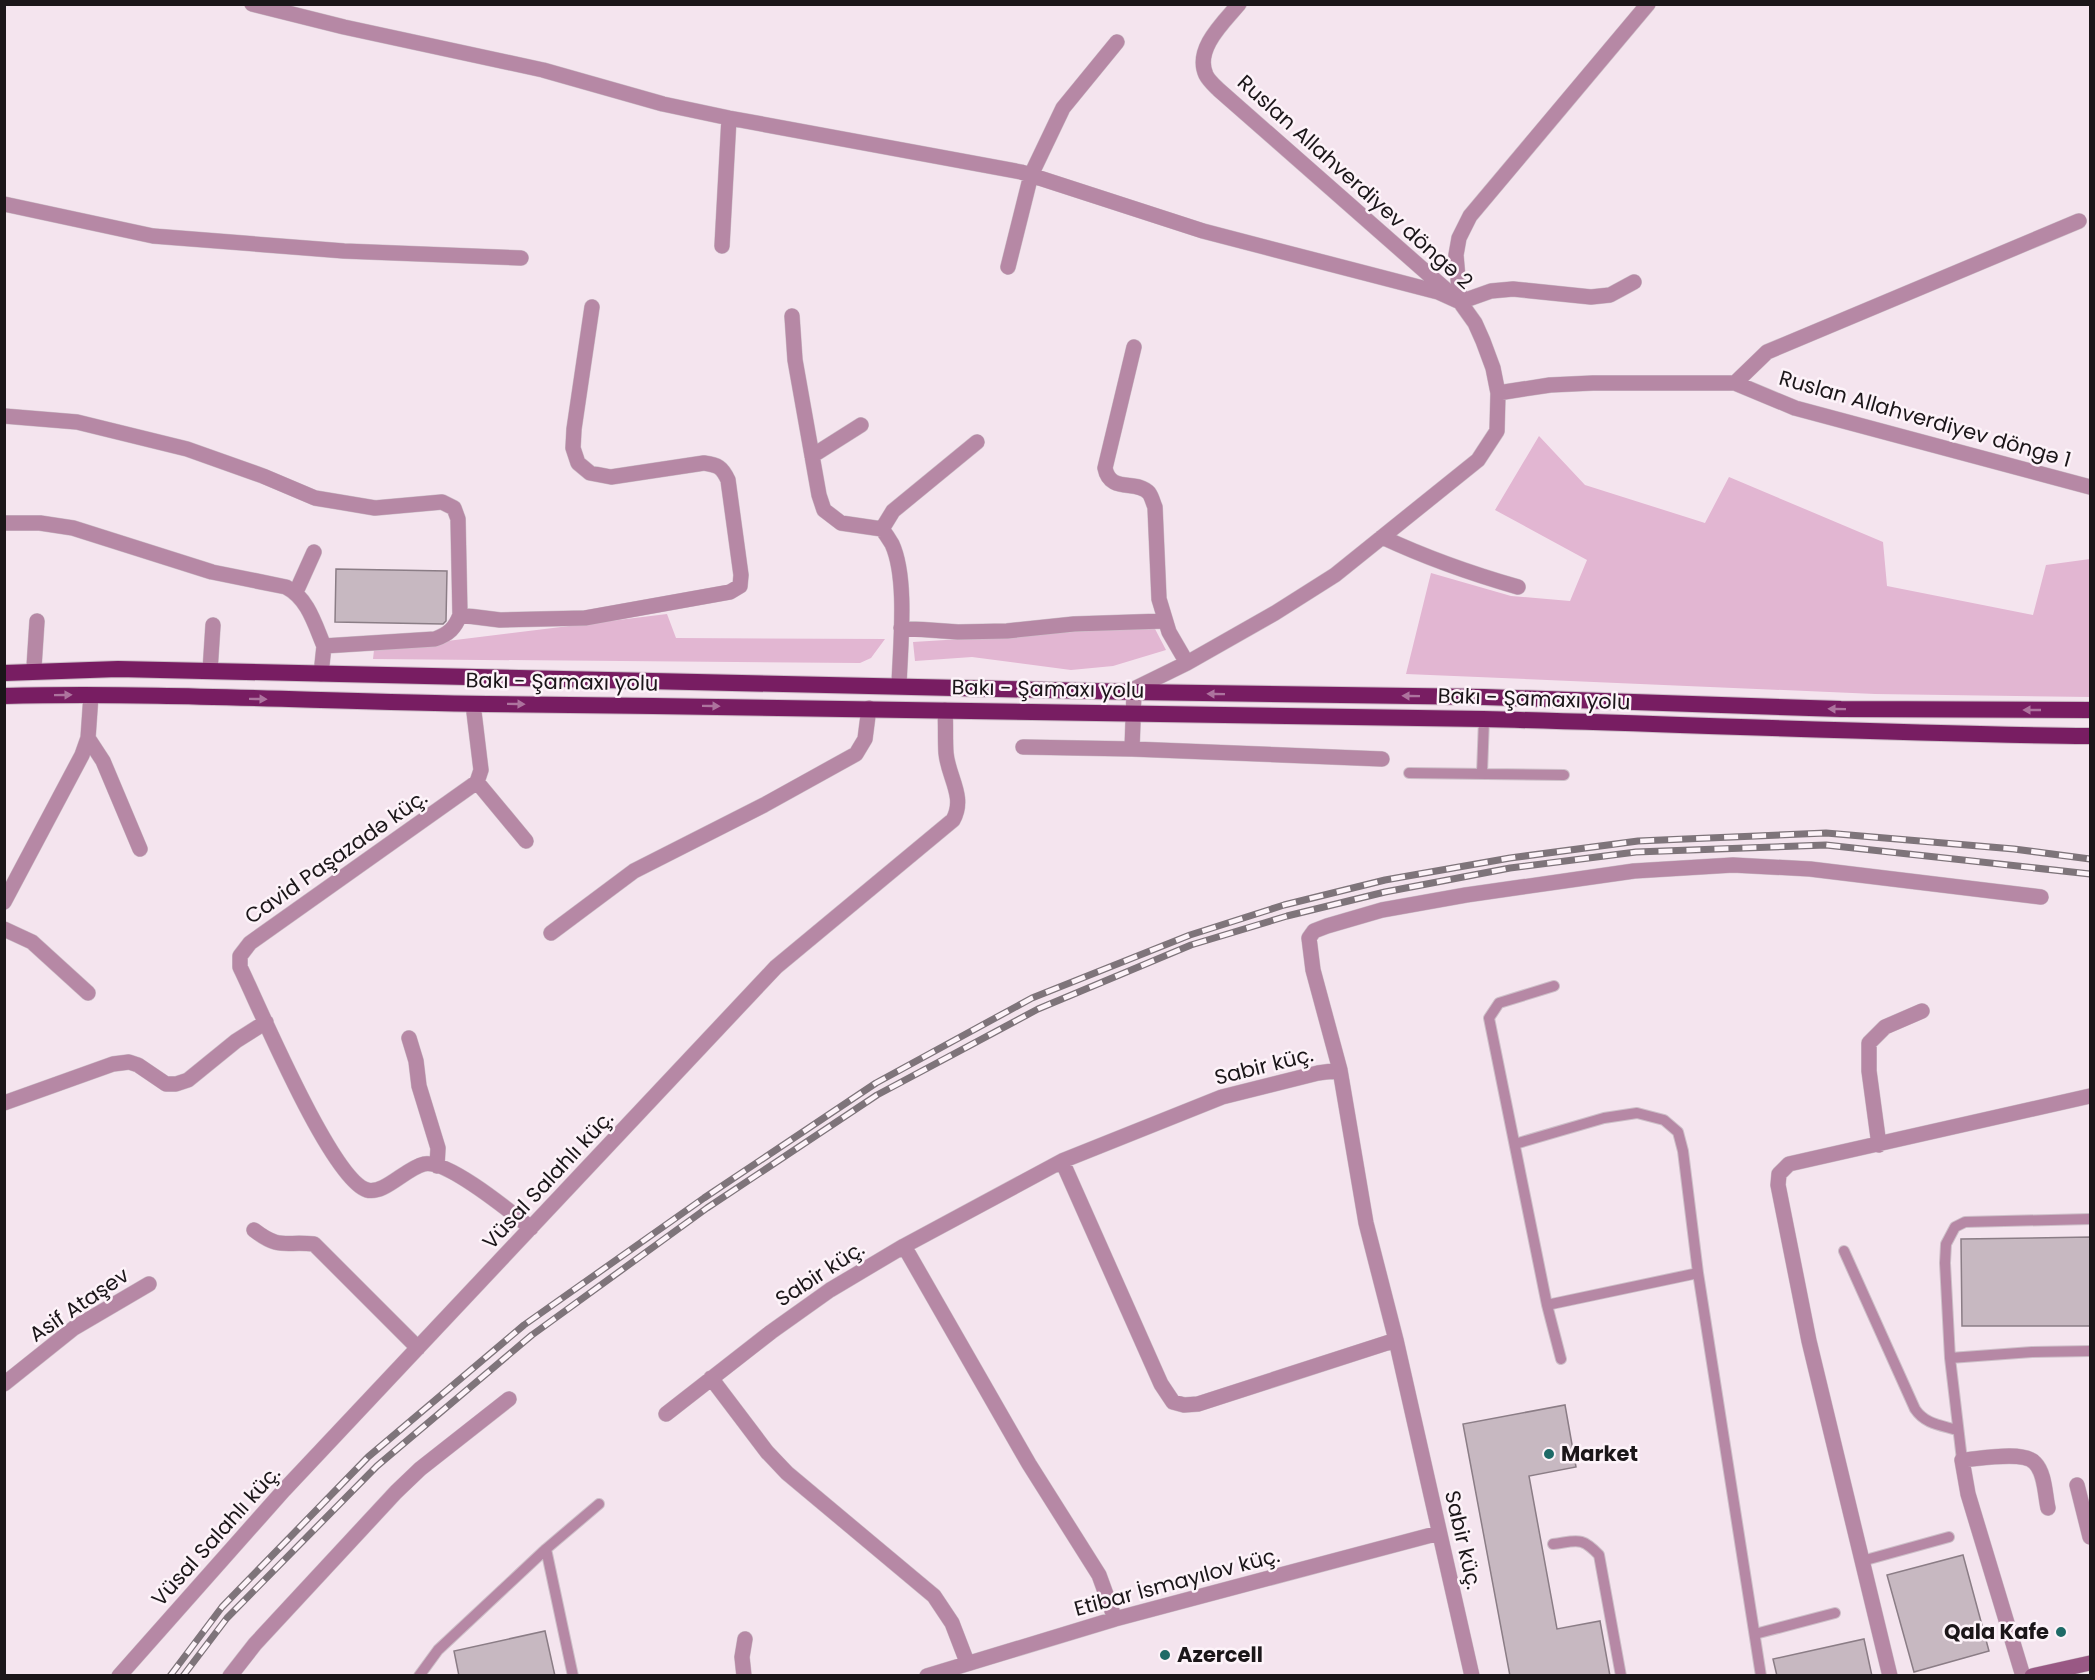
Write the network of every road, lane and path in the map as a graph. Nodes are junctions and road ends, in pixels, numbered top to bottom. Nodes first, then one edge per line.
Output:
1 (252, 4) edge
2 (1239, 4) edge
3 (1648, 4) edge
4 (1117, 42) dead end
5 (729, 118) junction
6 (1031, 175) junction
7 (4, 204) edge
8 (2079, 221) dead end
9 (722, 246) dead end
10 (521, 258) dead end
11 (1008, 267) dead end
12 (1634, 282) dead end
13 (1460, 302) junction
14 (592, 307) dead end
15 (792, 316) dead end
16 (1134, 347) dead end
17 (1735, 383) junction
18 (1498, 393) junction
19 (4, 416) edge
20 (861, 424) dead end
21 (977, 442) dead end
22 (812, 456) junction
23 (2091, 487) edge
24 (4, 523) edge
25 (882, 528) junction
26 (1382, 537) junction
27 (314, 552) dead end
28 (1518, 587) dead end
29 (296, 592) junction
30 (460, 615) junction
31 (37, 621) dead end
32 (1164, 621) junction
33 (213, 625) dead end
34 (901, 628) junction
35 (324, 646) junction
36 (1187, 663) junction
37 (4, 665) edge
38 (34, 666) junction
39 (118, 669) junction
40 (210, 672) junction
41 (4, 673) edge
42 (321, 674) junction
43 (898, 686) junction
44 (1134, 692) junction
45 (91, 695) junction
46 (4, 696) edge
47 (473, 704) junction
48 (869, 708) junction
49 (945, 710) junction
50 (2091, 710) edge
51 (1133, 713) junction
52 (1484, 719) junction
53 (2091, 736) edge
54 (88, 738) junction
55 (1023, 747) dead end
56 (1132, 749) junction
57 (1382, 759) dead end
58 (1409, 773) dead end
59 (1482, 774) junction
60 (1564, 775) dead end
61 (477, 782) junction
62 (526, 841) dead end
63 (140, 849) dead end
64 (2041, 897) dead end
65 (4, 902) edge
66 (4, 929) edge
67 (551, 933) dead end
68 (1554, 986) dead end
69 (88, 993) dead end
70 (1922, 1011) dead end
71 (266, 1022) junction
72 (409, 1038) dead end
73 (1340, 1070) junction
74 (2091, 1096) edge
75 (4, 1103) edge
76 (1515, 1144) junction
77 (1879, 1144) junction
78 (1062, 1161) junction
79 (437, 1166) junction
80 (2091, 1219) edge
81 (531, 1228) junction
82 (254, 1230) dead end
83 (904, 1246) junction
84 (1844, 1251) dead end
85 (1698, 1273) junction
86 (149, 1284) dead end
87 (1547, 1305) junction
88 (1396, 1340) junction
89 (418, 1348) junction
90 (2091, 1351) edge
91 (1950, 1358) junction
92 (1561, 1359) dead end
93 (711, 1378) junction
94 (4, 1384) edge
95 (509, 1399) dead end
96 (666, 1414) dead end
97 (1957, 1430) junction
98 (1962, 1460) junction
99 (2077, 1485) dead end
100 (599, 1504) dead end
101 (2048, 1508) dead end
102 (1439, 1533) junction
103 (1949, 1537) dead end
104 (2091, 1537) edge
105 (1553, 1544) dead end
106 (546, 1549) junction
107 (1862, 1561) junction
108 (1835, 1613) dead end
109 (1115, 1619) junction
110 (1755, 1634) junction
111 (745, 1639) dead end
112 (967, 1662) junction
113 (2090, 1665) edge
114 (119, 1676) edge
115 (231, 1676) edge
116 (419, 1676) edge
117 (573, 1676) edge
118 (744, 1676) edge
119 (927, 1676) edge
120 (1472, 1676) edge
121 (1622, 1676) edge
122 (1761, 1676) edge
123 (1890, 1676) edge
124 (2023, 1676) edge
125 (2032, 1676) edge

1 - 5 street
2 - 13 street, Ruslan Allahverdiyev döngə 2
3 - 13 street
4 - 6 street
5 - 6 street
5 - 9 street
6 - 11 street
6 - 13 street
7 - 10 street
8 - 17 street
12 - 13 street
13 - 18 street, Ruslan Allahverdiyev döngə 2
14 - 30 street
15 - 22 street
16 - 32 street
17 - 18 street, Ruslan Allahverdiyev döngə 1
17 - 23 street, Ruslan Allahverdiyev döngə 1
18 - 26 street, Ruslan Allahverdiyev döngə 2
19 - 30 street
20 - 22 street
21 - 25 street
22 - 25 street
24 - 29 street
25 - 34 street
26 - 28 street
26 - 36 street, Ruslan Allahverdiyev döngə 2
27 - 29 street
29 - 35 street
30 - 35 street
31 - 38 street
32 - 34 street
32 - 36 street
33 - 40 street
34 - 43 street
35 - 42 street
36 - 44 street, Ruslan Allahverdiyev döngə 2
37 - 38 highway, Bakı - Şamaxı yolu
38 - 39 highway, Bakı - Şamaxı yolu
39 - 40 highway, Bakı - Şamaxı yolu
39 - 41 highway, Bakı - Şamaxı yolu
40 - 42 highway, Bakı - Şamaxı yolu
42 - 43 highway, Bakı - Şamaxı yolu
43 - 44 highway, Bakı - Şamaxı yolu
50 -> 44 highway, Bakı - Şamaxı yolu
44 - 51 street
46 -> 45 highway, Bakı - Şamaxı yolu
45 -> 47 highway, Bakı - Şamaxı yolu
45 - 54 street
47 -> 48 highway, Bakı - Şamaxı yolu
47 - 61 street
48 - 49 highway, Bakı - Şamaxı yolu
48 - 67 street
49 - 51 highway, Bakı - Şamaxı yolu
49 - 81 street, Vüsal Salahlı küç.
51 - 52 highway, Bakı - Şamaxı yolu
51 - 56 street
52 - 53 highway, Bakı - Şamaxı yolu
52 - 59 lane
54 - 63 street
54 - 65 street
55 - 56 street
56 - 57 street
58 - 59 lane
59 - 60 lane
61 - 62 street
61 - 71 street, Cavid Paşazadə küç.
64 - 73 street
66 - 69 street
68 - 76 lane
70 - 77 street
71 - 75 street
71 - 79 street, Cavid Paşazadə küç.
72 - 79 street
73 - 78 street, Sabir küç.
73 - 88 street, Sabir küç.
74 - 77 street
76 - 85 lane
76 - 87 lane
77 - 107 street
78 - 83 street, Sabir küç.
78 - 88 street
79 - 81 street
80 - 91 lane
81 - 89 street, Vüsal Salahlı küç.
82 - 89 street
83 - 93 street, Sabir küç.
83 - 109 street
84 - 97 lane
85 - 87 lane
85 - 110 lane
86 - 94 street, Asif Ataşev
87 - 92 lane
88 - 102 street, Sabir küç.
89 - 114 street, Vüsal Salahlı küç.
90 - 91 lane
91 - 97 lane
93 - 96 street, Sabir küç.
93 - 112 street
95 - 115 street
97 - 98 lane
98 - 101 street
98 - 124 street
99 - 104 street
100 - 106 lane
102 - 109 street, Etibar İsmayılov küç.
102 - 120 street, Sabir küç.
103 - 107 lane
105 - 121 lane
106 - 116 lane
106 - 117 lane
107 - 123 street
108 - 110 lane
109 - 112 street, Etibar İsmayılov küç.
110 - 122 lane
111 - 118 street
112 - 119 street, Etibar İsmayılov küç.
113 - 125 main road

